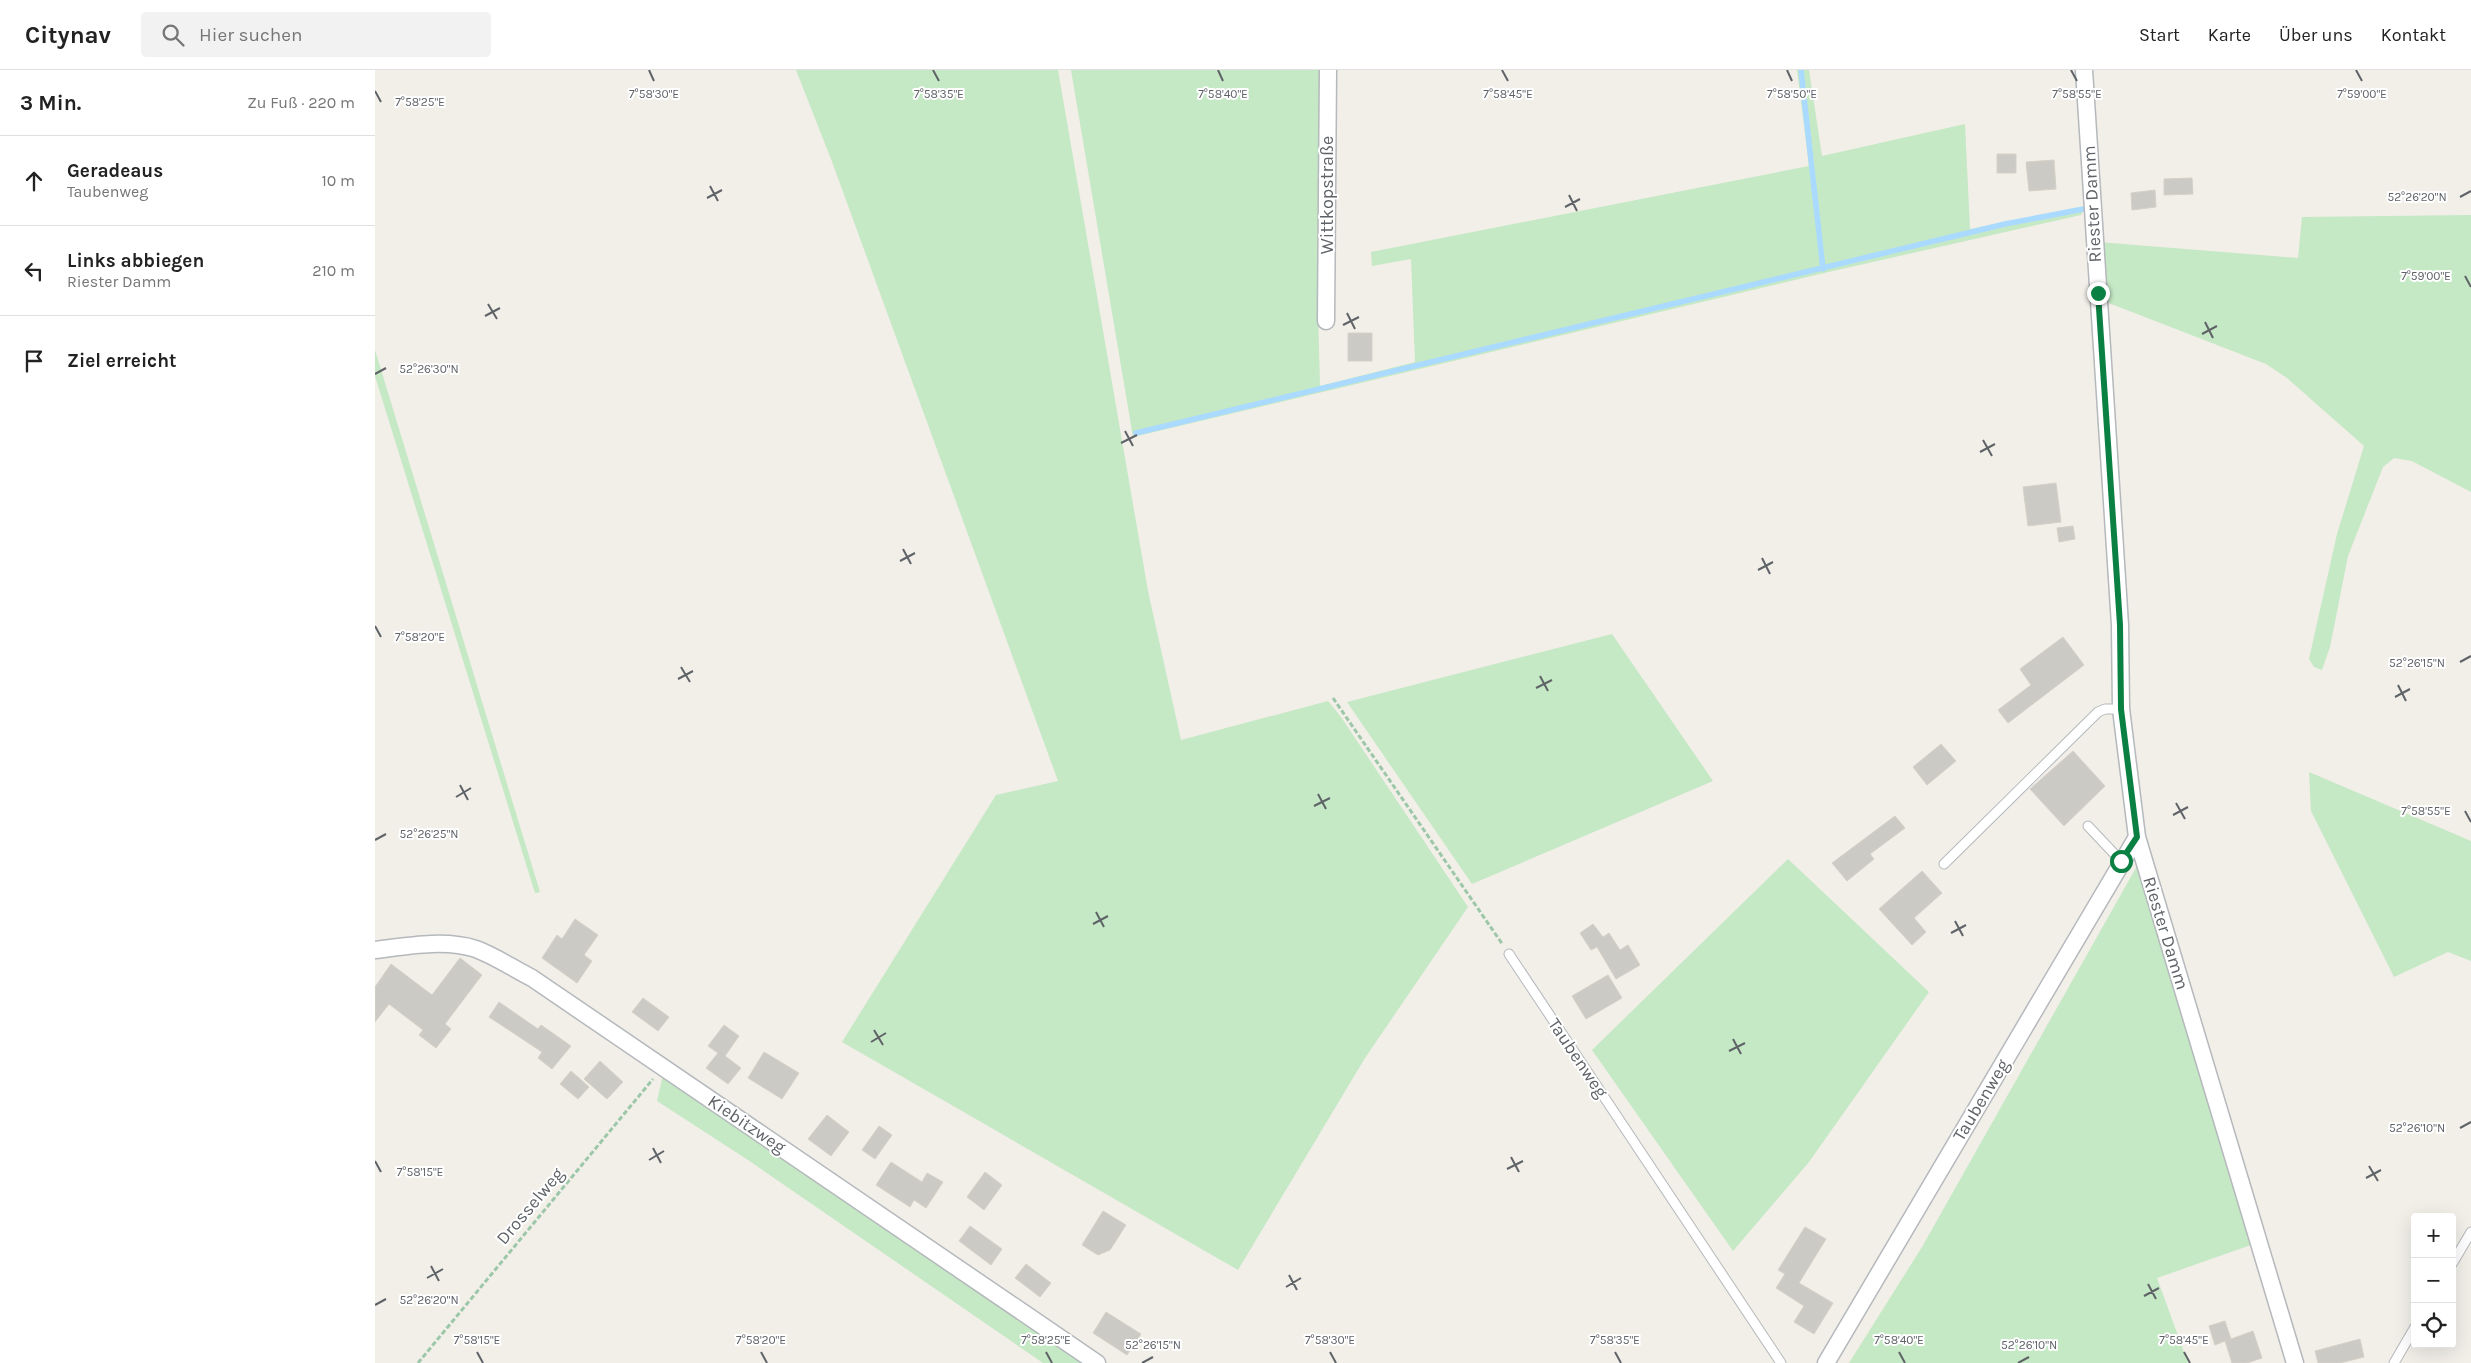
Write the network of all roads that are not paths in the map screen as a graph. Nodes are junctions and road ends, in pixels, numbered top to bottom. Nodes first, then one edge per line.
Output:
1 (1328, 70) edge
2 (2084, 70) edge
3 (1326, 321) dead end
4 (2121, 709) junction
5 (2088, 826) dead end
6 (2137, 837) junction
7 (2121, 861) junction
8 (1944, 864) dead end
9 (375, 950) edge
10 (1509, 954) road end
11 (2471, 1232) edge
12 (2456, 1258) edge
13 (2411, 1334) edge
14 (1097, 1363) edge
15 (1781, 1363) edge
16 (1826, 1363) edge
17 (2295, 1363) edge
18 (2394, 1363) edge

1 - 3 street, Wittkopstraße
2 - 4 street, Riester Damm
4 - 6 street, Riester Damm
4 - 8 lane
5 - 7 lane
6 - 7 street, Taubenweg
6 - 17 street, Riester Damm
7 - 16 street, Taubenweg
9 - 14 street, Kiebitzweg
10 - 15 lane, Taubenweg
11 - 12 lane
13 - 18 lane

